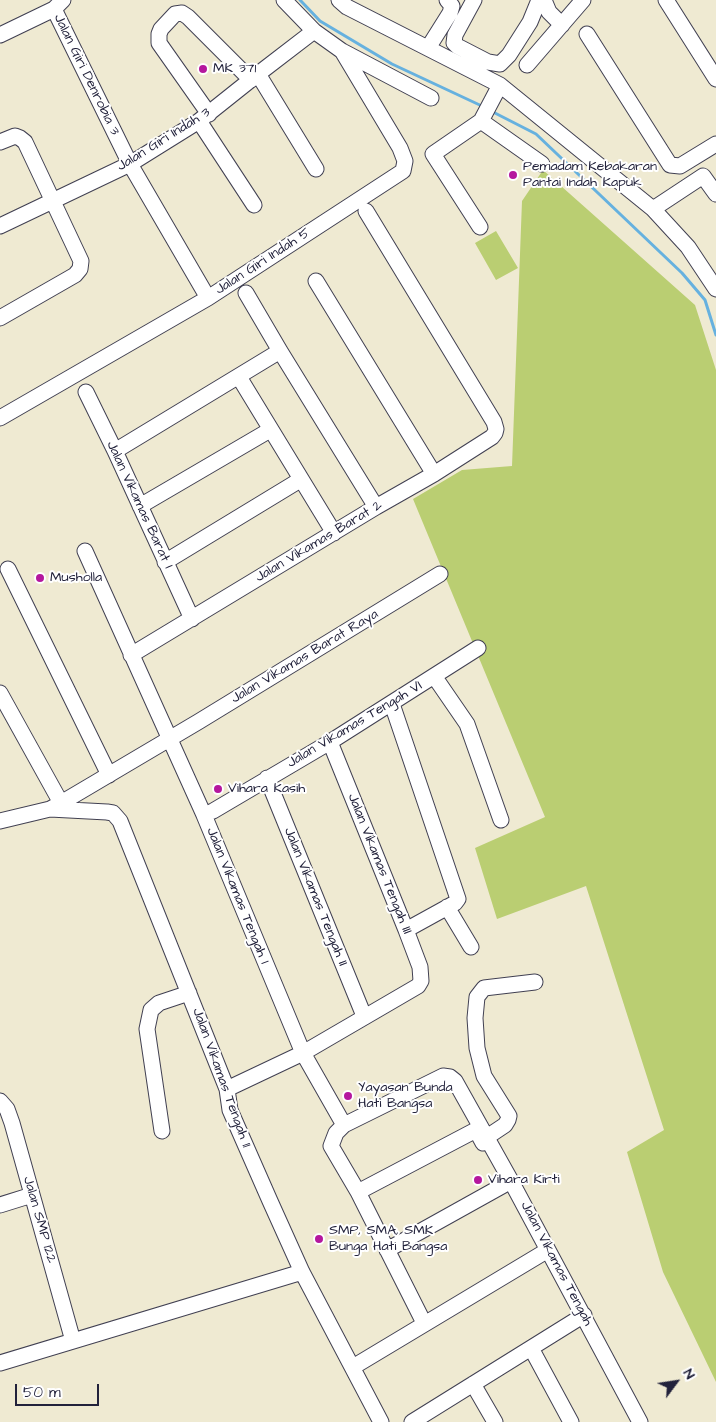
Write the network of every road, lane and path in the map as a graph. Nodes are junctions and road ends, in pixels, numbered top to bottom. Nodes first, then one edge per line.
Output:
1 (284, 0) edge
2 (339, 0) edge
3 (447, 0) edge
4 (474, 0) edge
5 (539, 0) edge
6 (544, 0) edge
7 (583, 0) edge
8 (666, 0) edge
9 (59, 5) edge
10 (562, 25) junction
11 (314, 31) junction
12 (586, 34) dead end
13 (0, 35) edge
14 (428, 48) junction
15 (342, 51) junction
16 (527, 66) dead end
17 (254, 77) junction
18 (716, 79) edge
19 (500, 85) junction
20 (432, 98) dead end
21 (204, 117) junction
22 (482, 118) junction
23 (5, 140) edge
24 (716, 144) edge
25 (130, 164) junction
26 (542, 164) dead end
27 (316, 169) dead end
28 (716, 194) edge
29 (52, 201) junction
30 (254, 205) dead end
31 (653, 208) junction
32 (366, 212) dead end
33 (0, 226) edge
34 (480, 227) dead end
35 (316, 281) dead end
36 (716, 289) edge
37 (246, 293) dead end
38 (208, 298) junction
39 (0, 318) edge
40 (280, 351) junction
41 (239, 376) junction
42 (86, 392) dead end
43 (0, 418) edge
44 (270, 430) junction
45 (115, 451) junction
46 (434, 474) junction
47 (300, 480) junction
48 (140, 506) junction
49 (376, 507) junction
50 (334, 533) junction
51 (85, 552) dead end
52 (165, 562) junction
53 (8, 569) dead end
54 (440, 574) dead end
55 (192, 619) junction
56 (478, 648) dead end
57 (131, 655) junction
58 (434, 676) junction
59 (0, 693) edge
60 (392, 704) junction
61 (170, 739) junction
62 (330, 742) junction
63 (109, 775) junction
64 (267, 778) junction
65 (56, 806) junction
66 (204, 814) junction
67 (501, 820) dead end
68 (0, 821) edge
69 (447, 907) junction
70 (406, 930) junction
71 (471, 947) dead end
72 (535, 982) dead end
73 (189, 994) junction
74 (364, 1016) junction
75 (303, 1053) junction
76 (227, 1089) junction
77 (0, 1101) edge
78 (344, 1125) junction
79 (162, 1131) dead end
80 (486, 1141) junction
81 (512, 1181) junction
82 (358, 1192) junction
83 (32, 1195) junction
84 (0, 1205) edge
85 (387, 1250) junction
86 (548, 1250) junction
87 (302, 1272) junction
88 (584, 1315) junction
89 (424, 1323) junction
90 (72, 1342) junction
91 (531, 1348) junction
92 (0, 1363) edge
93 (353, 1367) junction
94 (473, 1384) junction
95 (422, 1420) edge
96 (381, 1422) edge
97 (495, 1422) edge
98 (571, 1422) edge
99 (640, 1422) edge

1 - 11 street, Jalan Giri Indah 5
2 - 14 street
3 - 14 street
4 - 5 street
6 - 10 street
7 - 10 street
8 - 18 street
9 - 13 street
9 - 25 street, Jalan Giri Denrobia 3
10 - 16 street
11 - 15 street, Jalan Giri Indah 5
11 - 17 street, Jalan Giri Indah 3
12 - 24 street
14 - 19 street
15 - 20 street, Jalan Giri Indah 5
15 - 38 street, Jalan Giri Indah 5
17 - 21 street, Jalan Giri Indah 3
17 - 21 street
17 - 27 street
19 - 22 street
19 - 31 street
21 - 25 street, Jalan Giri Indah 3
21 - 30 street
22 - 26 street
22 - 34 street
23 - 29 street
25 - 29 street, Jalan Giri Indah 3
25 - 38 street, Jalan Giri Denrobia 3
28 - 31 street
29 - 33 street, Jalan Giri Indah 3
29 - 39 street
31 - 36 street
32 - 46 street, Jalan Vikamas Barat 2
35 - 46 street
37 - 40 street
38 - 43 street, Jalan Giri Indah 5
40 - 41 street
40 - 49 street
41 - 44 street
41 - 45 street
42 - 45 street, Jalan Vikamas Barat 1
44 - 47 street
44 - 48 street
45 - 48 street, Jalan Vikamas Barat 1
46 - 49 street, Jalan Vikamas Barat 2
47 - 50 street
47 - 52 street
48 - 52 street, Jalan Vikamas Barat 1
49 - 50 street, Jalan Vikamas Barat 2
50 - 55 street, Jalan Vikamas Barat 2
51 - 57 street
52 - 55 street, Jalan Vikamas Barat 1
53 - 63 street
54 - 61 street, Jalan Vikamas Barat Raya
55 - 57 street, Jalan Vikamas Barat 2
56 - 58 street, Jalan Vikamas Tengah VI
57 - 61 street
58 - 60 street, Jalan Vikamas Tengah VI
58 - 67 street
59 - 65 street
60 - 62 street, Jalan Vikamas Tengah VI
60 - 69 street
61 - 63 street, Jalan Vikamas Barat Raya
61 - 66 street, Jalan Vikamas Tengah 1
62 - 64 street, Jalan Vikamas Tengah VI
62 - 70 street, Jalan Vikamas Tengah III
63 - 65 street, Jalan Vikamas Barat Raya
64 - 66 street, Jalan Vikamas Tengah VI
64 - 74 street, Jalan Vikamas Tengah II
65 - 68 street
65 - 73 street, Jalan Vikamas Tengah 11
66 - 75 street, Jalan Vikamas Tengah 1
69 - 70 street
69 - 71 street
70 - 74 street, Jalan Vikamas Tengah III
72 - 80 street
73 - 76 street, Jalan Vikamas Tengah 11
73 - 79 street
74 - 75 street
75 - 76 street
75 - 78 street, Jalan Vikamas Tengah 1
76 - 87 street, Jalan Vikamas Tengah 11
77 - 83 street, Jalan SMP 122
78 - 80 street, Jalan Vikamas Tengah
78 - 82 street
80 - 81 street, Jalan Vikamas Tengah
80 - 82 street
81 - 85 street
81 - 86 street, Jalan Vikamas Tengah
82 - 85 street
83 - 84 street
83 - 90 street, Jalan SMP 122
85 - 89 street
86 - 88 street, Jalan Vikamas Tengah
86 - 89 street
87 - 90 street
87 - 93 street, Jalan Vikamas Tengah 11
88 - 91 street
88 - 99 street, Jalan Vikamas Tengah
89 - 93 street
90 - 92 street
91 - 94 street
91 - 98 street
93 - 96 street, Jalan Vikamas Tengah 11
94 - 95 street
94 - 97 street

